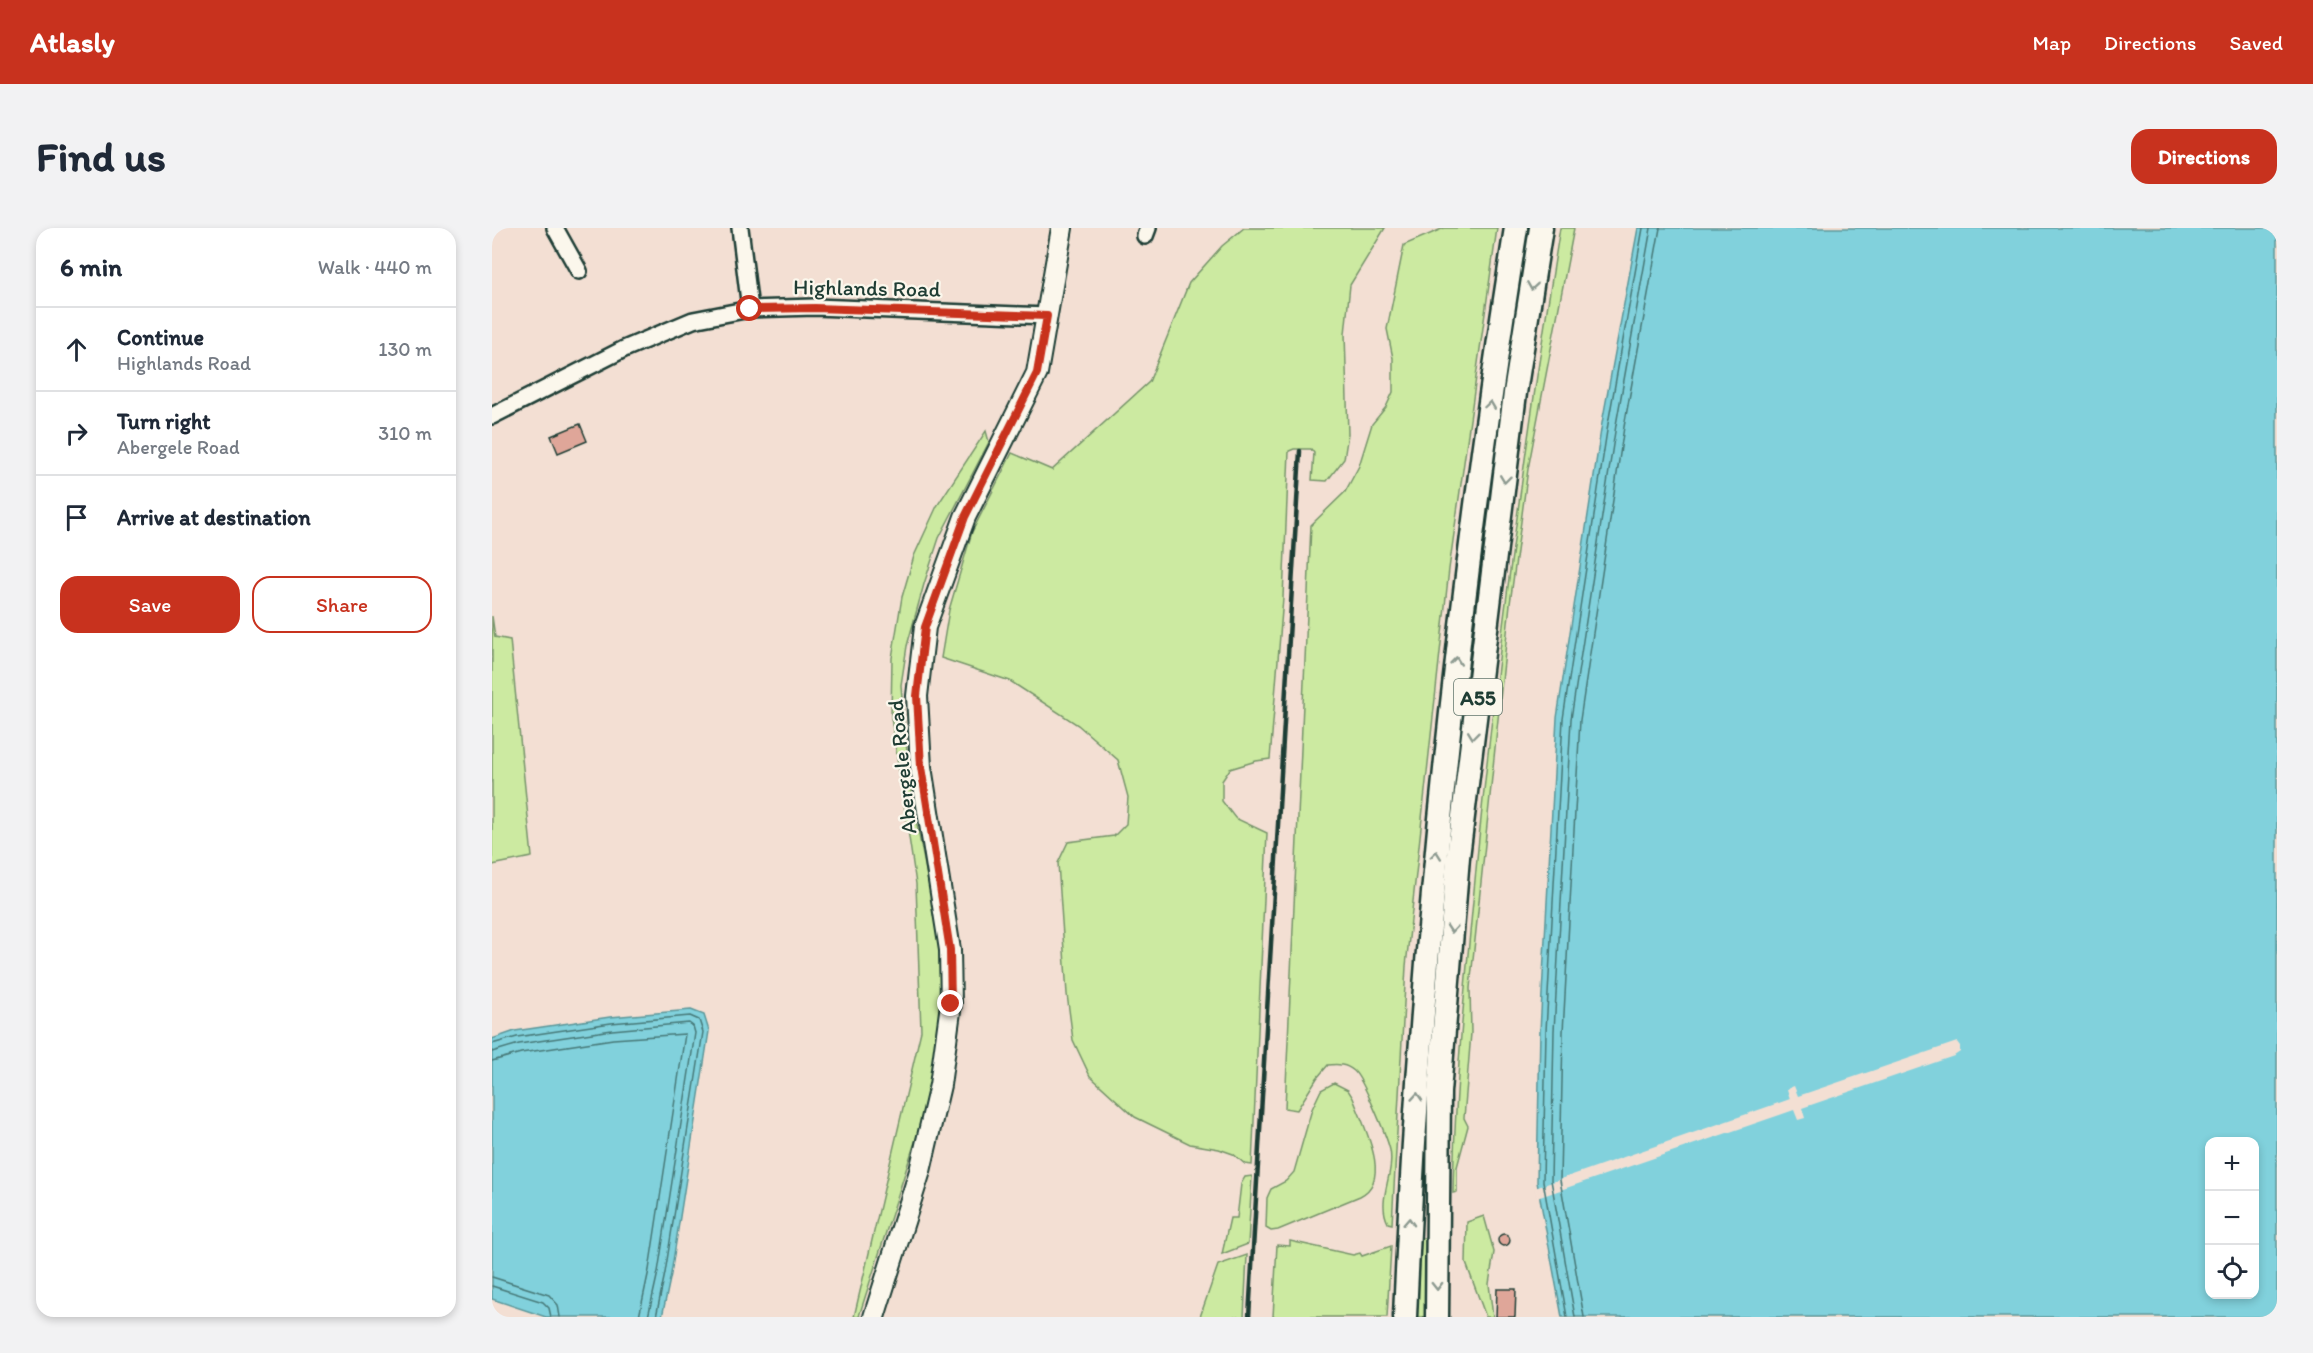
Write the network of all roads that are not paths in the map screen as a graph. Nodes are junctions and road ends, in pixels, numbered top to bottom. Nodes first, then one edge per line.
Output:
1 (555, 228) edge
2 (740, 228) edge
3 (1062, 228) edge
4 (1516, 228) edge
5 (1541, 228) edge
6 (579, 271) dead end
7 (750, 309) junction
8 (1047, 316) junction
9 (492, 416) edge
10 (874, 1317) edge
11 (1405, 1317) edge
12 (1437, 1317) edge

1 - 6 street
2 - 7 street
3 - 8 main road, Abergele Road
11 -> 4 highway, A55
5 -> 12 highway, A55
7 - 8 street, Highlands Road
7 - 9 street, Highlands Road
8 - 10 main road, Abergele Road

